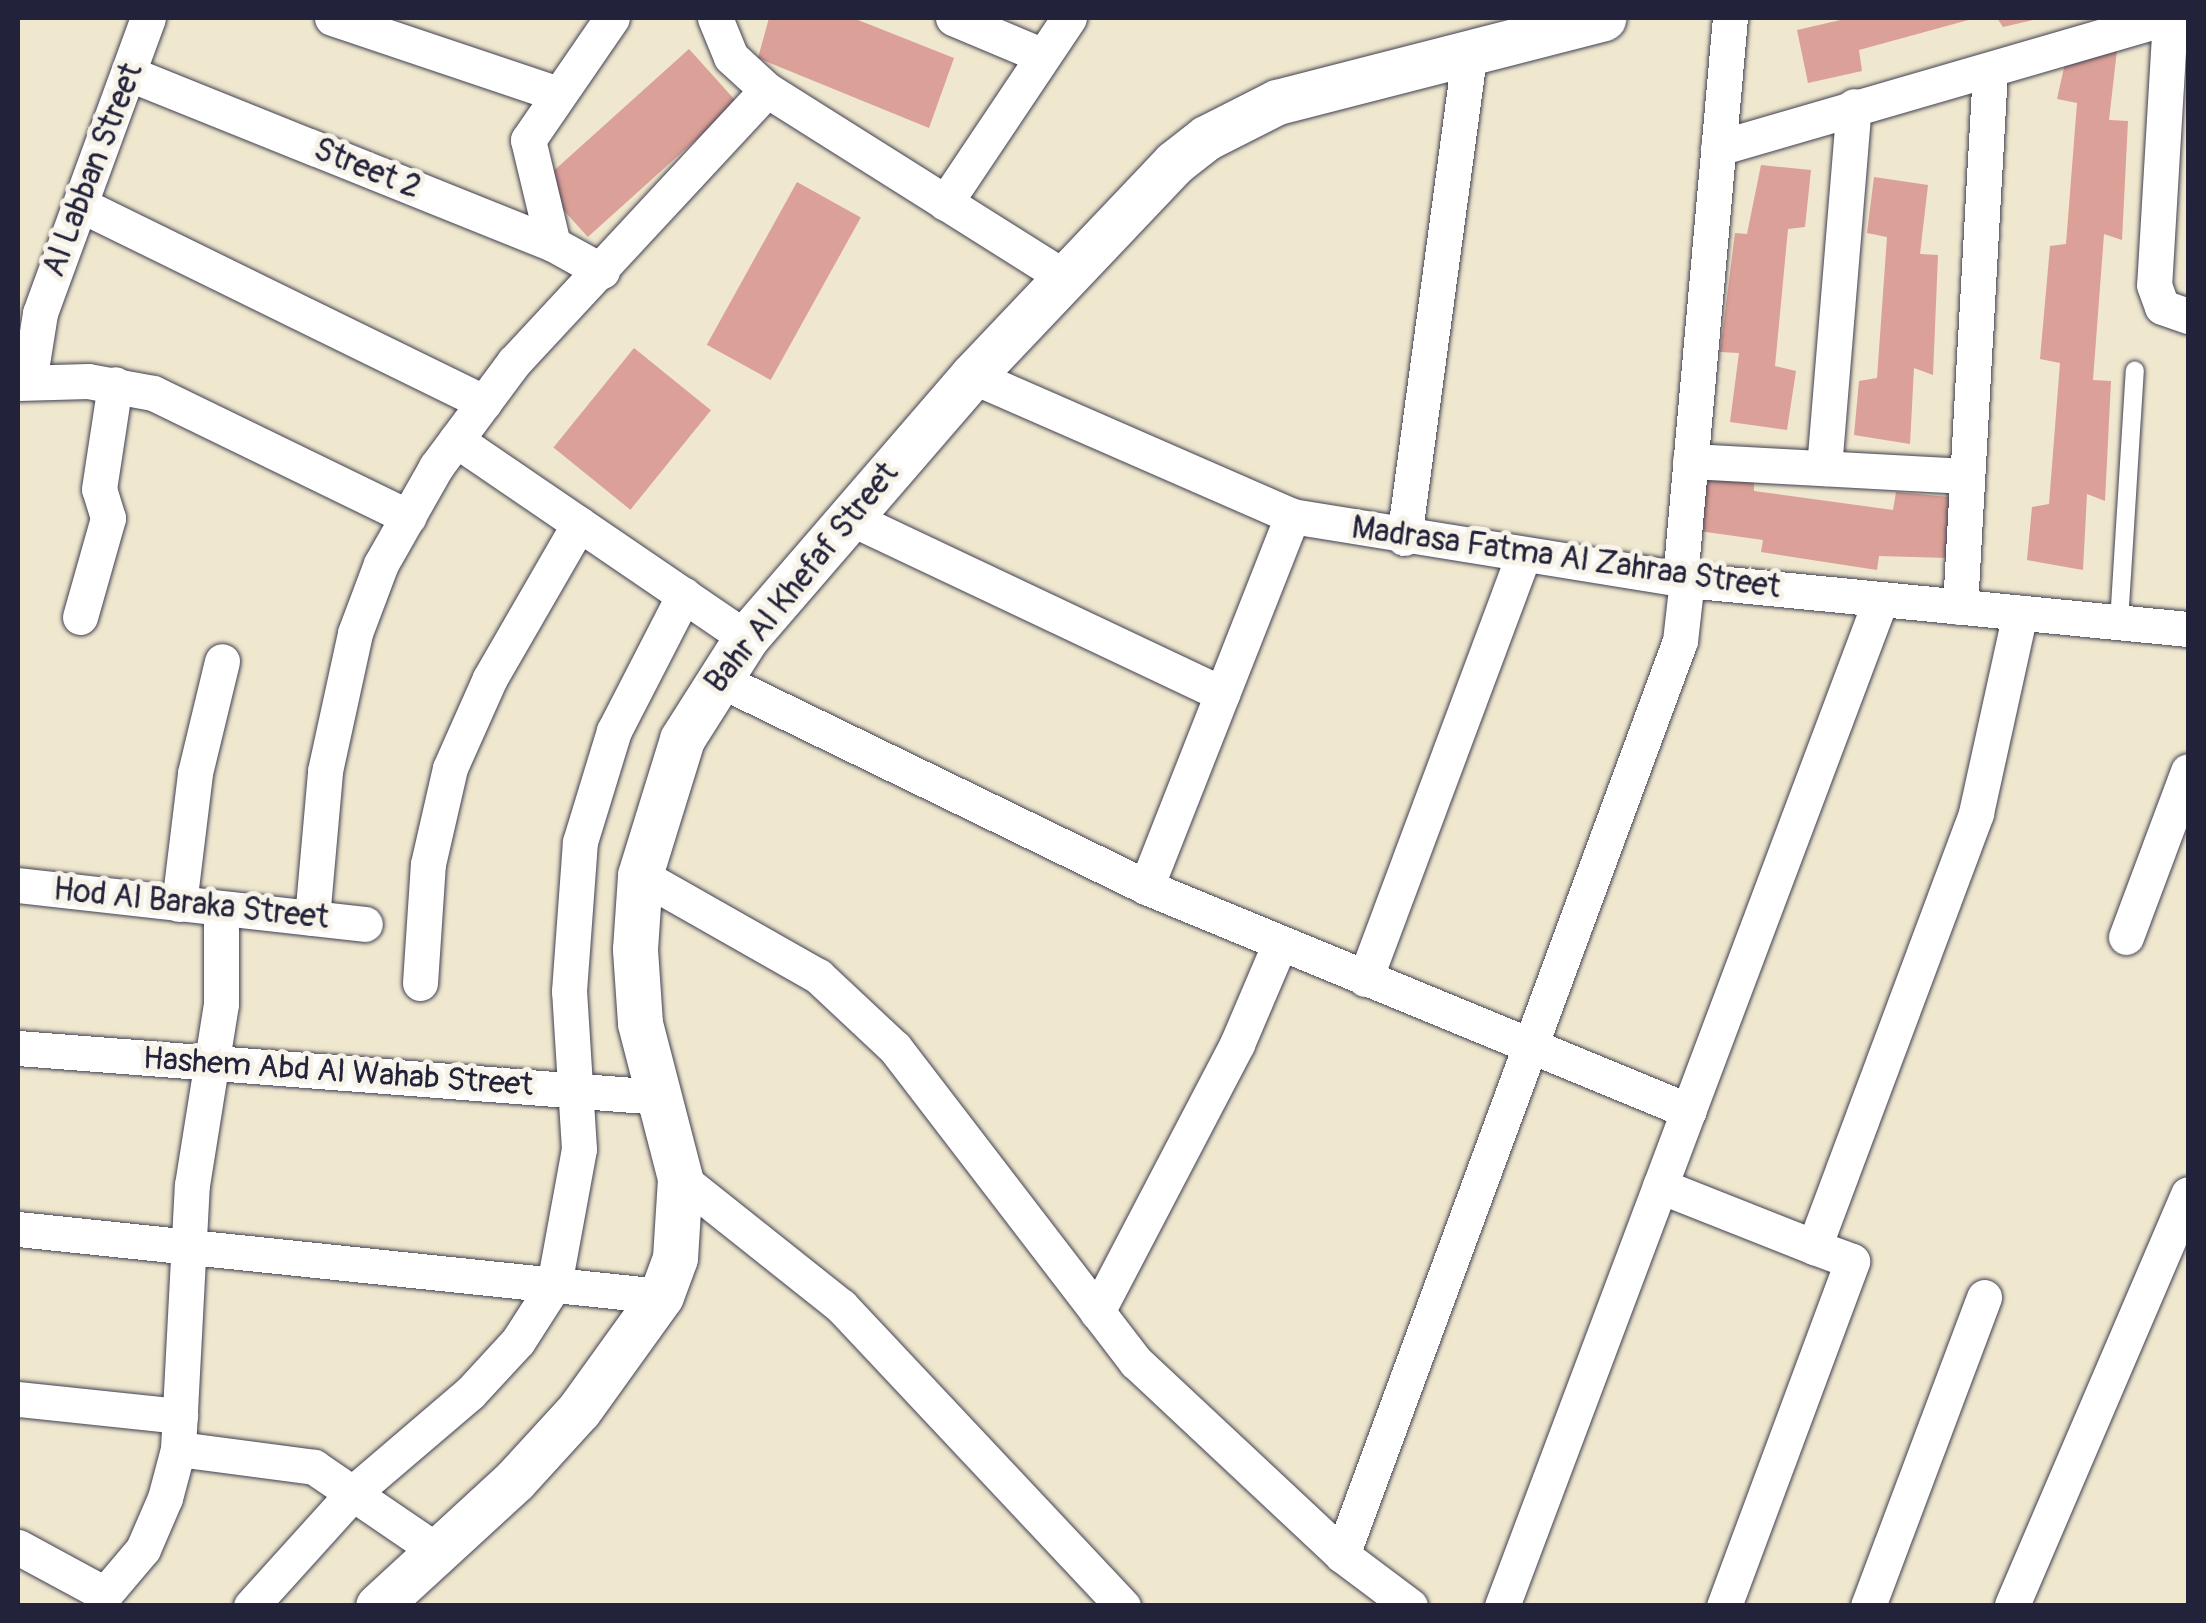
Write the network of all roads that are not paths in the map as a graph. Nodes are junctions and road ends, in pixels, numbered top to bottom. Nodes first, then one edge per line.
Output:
1 (148, 18) edge
2 (332, 18) edge
3 (612, 18) edge
4 (715, 18) edge
5 (953, 18) edge
6 (1069, 18) edge
7 (1604, 18) edge
8 (1730, 18) edge
9 (2168, 18) edge
10 (1041, 55) junction
11 (1470, 56) junction
12 (1990, 71) junction
13 (130, 74) junction
14 (767, 90) junction
15 (558, 94) junction
16 (1854, 106) junction
17 (1718, 148) junction
18 (81, 204) junction
19 (946, 204) junction
20 (553, 244) junction
21 (602, 270) junction
22 (1064, 278) junction
23 (2188, 316) edge
24 (2135, 371) dead end
25 (972, 376) junction
26 (23, 382) edge
27 (115, 384) junction
28 (484, 402) junction
29 (456, 440) junction
30 (1690, 461) junction
31 (1824, 468) junction
32 (1967, 476) junction
33 (846, 516) junction
34 (1292, 516) junction
35 (408, 518) junction
36 (579, 524) junction
37 (1404, 538) junction
38 (1523, 556) junction
39 (1683, 580) junction
40 (684, 595) junction
41 (1881, 599) junction
42 (1960, 607) junction
43 (2020, 613) junction
44 (80, 617) dead end
45 (2119, 622) junction
46 (2188, 629) edge
47 (746, 638) junction
48 (222, 661) dead end
49 (716, 678) junction
50 (1222, 694) junction
51 (2188, 770) edge
52 (640, 875) junction
53 (18, 885) edge
54 (1146, 887) junction
55 (179, 904) junction
56 (221, 909) junction
57 (312, 918) junction
58 (365, 924) dead end
59 (2126, 938) dead end
60 (1280, 942) junction
61 (1364, 979) junction
62 (420, 983) dead end
63 (18, 1048) edge
64 (1529, 1048) junction
65 (212, 1062) junction
66 (575, 1090) junction
67 (659, 1097) junction
68 (1688, 1111) junction
69 (680, 1178) junction
70 (1660, 1186) junction
71 (2188, 1194) edge
72 (18, 1229) edge
73 (1814, 1247) junction
74 (187, 1248) junction
75 (554, 1285) junction
76 (661, 1296) junction
77 (1984, 1297) dead end
78 (1097, 1312) junction
79 (18, 1399) edge
80 (179, 1433) junction
81 (354, 1492) junction
82 (18, 1548) edge
83 (440, 1553) junction
84 (1342, 1555) junction
85 (2012, 1605) edge
86 (251, 1606) edge
87 (378, 1606) edge
88 (1123, 1606) edge
89 (1410, 1606) edge
90 (1502, 1606) edge
91 (1724, 1606) edge
92 (1868, 1606) edge

1 - 13 street, Al Labban Street
2 - 15 street
3 - 15 street
4 - 14 street
5 - 10 street
6 - 10 street
7 - 11 street, Bahr Al Khefaf Street
8 - 17 street
9 - 12 street
9 - 23 street
10 - 19 street
11 - 22 street, Bahr Al Khefaf Street
11 - 37 street
12 - 16 street
12 - 32 street
13 - 18 street, Al Labban Street
13 - 20 street, Street 2
14 - 19 street
14 - 21 street
15 - 20 street
16 - 17 street
16 - 31 street
17 - 30 street
18 - 26 street, Al Labban Street
18 - 28 street
19 - 22 street
20 - 21 street, Street 2
21 - 28 street
22 - 25 street, Bahr Al Khefaf Street
24 - 45 lane
25 - 33 street, Bahr Al Khefaf Street
25 - 34 street, Madrasa Fatma Al Zahraa Street
26 - 27 street
27 - 35 street
27 - 44 street
28 - 29 street
29 - 35 street
29 - 36 street
30 - 31 street
30 - 39 street
31 - 32 street
32 - 42 street
33 - 47 street, Bahr Al Khefaf Street
33 - 50 street
34 - 37 street, Madrasa Fatma Al Zahraa Street
34 - 50 street
35 - 57 street
36 - 40 street
36 - 62 street
37 - 38 street, Madrasa Fatma Al Zahraa Street
38 - 39 street, Madrasa Fatma Al Zahraa Street
38 - 61 street
39 - 41 street, Madrasa Fatma Al Zahraa Street
39 - 64 street
40 - 47 street
40 - 66 street
41 - 42 street, Madrasa Fatma Al Zahraa Street
41 - 68 street
42 - 43 street, Madrasa Fatma Al Zahraa Street
43 - 45 street, Madrasa Fatma Al Zahraa Street
43 - 73 street
45 - 46 street, Madrasa Fatma Al Zahraa Street
47 - 49 street, Bahr Al Khefaf Street
48 - 55 street
49 - 52 street, Bahr Al Khefaf Street
49 - 54 street
50 - 54 street
51 - 59 street
52 - 67 street, Bahr Al Khefaf Street
52 - 78 street
53 - 55 street, Hod Al Baraka Street
54 - 60 street
55 - 56 street, Hod Al Baraka Street
56 - 57 street, Hod Al Baraka Street
56 - 65 street
57 - 58 street, Hod Al Baraka Street
60 - 61 street
60 - 78 street
61 - 64 street
63 - 65 street, Hashem Abd Al Wahab Street
64 - 68 street
64 - 84 street
65 - 66 street, Hashem Abd Al Wahab Street
65 - 74 street
66 - 67 street, Hashem Abd Al Wahab Street
66 - 75 street
67 - 69 street, Bahr Al Khefaf Street
68 - 70 street
69 - 76 street, Bahr Al Khefaf Street
69 - 88 street
70 - 73 street
70 - 90 street
71 - 85 street
72 - 74 street
73 - 91 street
74 - 75 street
74 - 80 street
75 - 76 street
75 - 81 street
76 - 83 street, Bahr Al Khefaf Street
77 - 92 street
78 - 84 street
79 - 80 street
80 - 81 street
80 - 82 street
81 - 83 street
81 - 86 street
83 - 87 street, Bahr Al Khefaf Street
84 - 89 street

